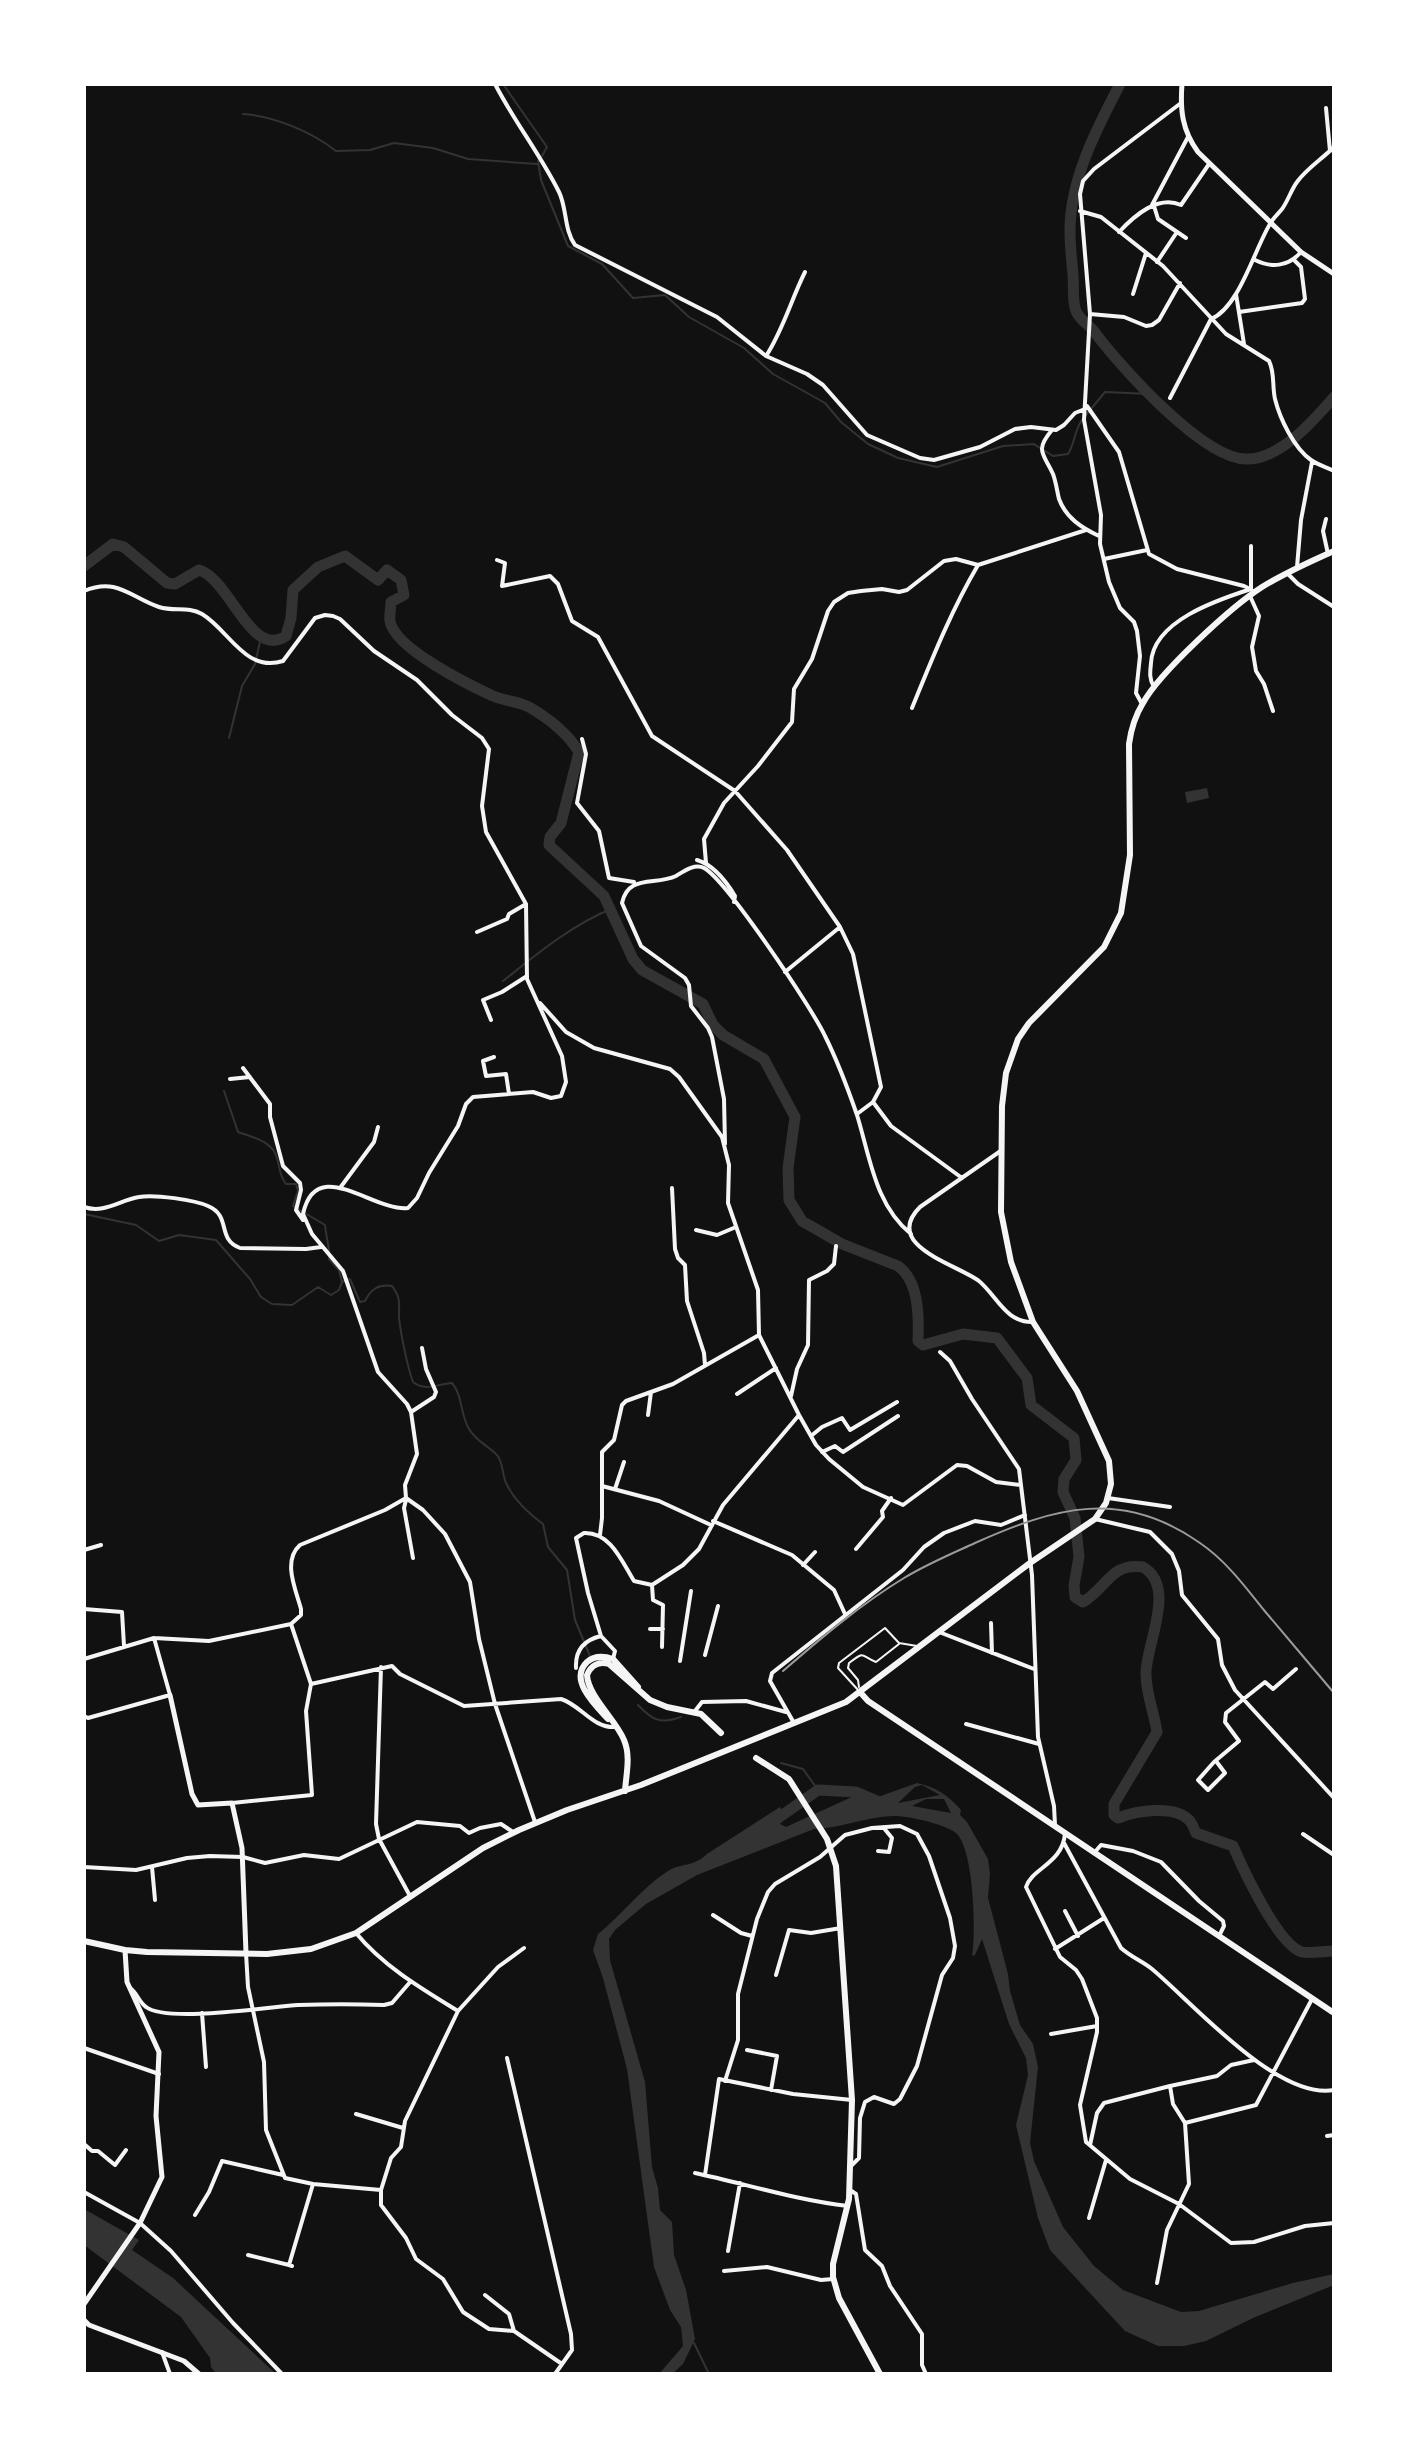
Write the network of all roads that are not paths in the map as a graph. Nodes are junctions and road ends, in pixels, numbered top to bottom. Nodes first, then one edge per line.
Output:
1 (495, 84) edge
2 (1182, 84) edge
3 (1181, 103) junction
4 (1326, 108) dead end
5 (1188, 137) junction
6 (1332, 149) edge
7 (1209, 164) junction
8 (1153, 206) junction
9 (1080, 211) junction
10 (1270, 223) junction
11 (1119, 232) junction
12 (1177, 232) junction
13 (1186, 238) dead end
14 (1301, 252) junction
15 (1146, 253) junction
16 (1255, 260) junction
17 (1294, 260) junction
18 (1157, 262) junction
19 (805, 272) dead end
20 (1334, 274) edge
21 (1180, 283) junction
22 (1236, 291) junction
23 (1133, 294) dead end
24 (1239, 312) junction
25 (1090, 315) junction
26 (1214, 319) junction
27 (1244, 346) junction
28 (766, 356) junction
29 (1170, 398) dead end
30 (1085, 406) junction
31 (1052, 430) junction
32 (1312, 462) junction
33 (1334, 471) edge
34 (1326, 519) dead end
35 (1086, 530) junction
36 (1099, 536) junction
37 (1251, 546) dead end
38 (1147, 550) junction
39 (1331, 553) edge
40 (1104, 559) junction
41 (497, 560) dead end
42 (978, 565) junction
43 (1297, 567) junction
44 (1287, 573) junction
45 (84, 591) edge
46 (1252, 593) junction
47 (1334, 607) edge
48 (1154, 687) junction
49 (1142, 704) junction
50 (912, 708) dead end
51 (1273, 711) dead end
52 (582, 739) dead end
53 (735, 791) junction
54 (697, 860) dead end
55 (706, 863) junction
56 (637, 882) junction
57 (734, 902) junction
58 (526, 904) junction
59 (840, 927) junction
60 (477, 932) dead end
61 (785, 972) junction
62 (527, 976) junction
63 (536, 999) junction
64 (491, 1020) dead end
65 (494, 1057) dead end
66 (243, 1068) dead end
67 (250, 1077) junction
68 (230, 1079) dead end
69 (509, 1094) junction
70 (873, 1102) junction
71 (857, 1114) junction
72 (378, 1127) dead end
73 (725, 1145) junction
74 (1002, 1150) junction
75 (963, 1179) junction
76 (340, 1188) junction
77 (672, 1188) dead end
78 (84, 1207) edge
79 (307, 1226) junction
80 (736, 1227) junction
81 (696, 1230) dead end
82 (911, 1234) junction
83 (836, 1246) dead end
84 (321, 1247) junction
85 (1033, 1322) junction
86 (759, 1335) junction
87 (422, 1348) dead end
88 (940, 1352) dead end
89 (705, 1365) junction
90 (776, 1368) junction
91 (651, 1392) junction
92 (737, 1394) dead end
93 (791, 1399) junction
94 (897, 1402) dead end
95 (411, 1412) junction
96 (648, 1415) dead end
97 (799, 1415) junction
98 (898, 1416) dead end
99 (861, 1424) junction
100 (868, 1435) junction
101 (811, 1436) junction
102 (822, 1452) junction
103 (624, 1462) dead end
104 (1021, 1485) junction
105 (602, 1486) junction
106 (615, 1489) junction
107 (406, 1498) junction
108 (891, 1498) junction
109 (1108, 1498) junction
110 (1170, 1507) dead end
111 (1025, 1515) junction
112 (1095, 1519) junction
113 (712, 1523) junction
114 (600, 1535) junction
115 (101, 1545) dead end
116 (856, 1549) dead end
117 (84, 1550) edge
118 (815, 1552) dead end
119 (413, 1558) dead end
120 (1030, 1563) junction
121 (803, 1565) junction
122 (652, 1585) junction
123 (691, 1591) dead end
124 (718, 1606) dead end
125 (84, 1609) edge
126 (845, 1614) junction
127 (991, 1623) dead end
128 (291, 1624) junction
129 (650, 1629) dead end
130 (663, 1629) junction
131 (939, 1632) junction
132 (601, 1636) junction
133 (154, 1638) junction
134 (899, 1643) junction
135 (124, 1646) junction
136 (662, 1647) dead end
137 (920, 1647) junction
138 (992, 1653) junction
139 (705, 1655) dead end
140 (84, 1659) edge
141 (611, 1661) junction
142 (680, 1661) dead end
143 (381, 1667) junction
144 (576, 1668) dead end
145 (1034, 1669) junction
146 (1296, 1669) dead end
147 (311, 1684) junction
148 (860, 1692) junction
149 (170, 1695) junction
150 (1243, 1699) junction
151 (495, 1704) junction
152 (695, 1711) junction
153 (788, 1713) junction
154 (84, 1716) edge
155 (794, 1723) junction
156 (966, 1724) dead end
157 (616, 1727) junction
158 (721, 1733) dead end
159 (1039, 1744) junction
160 (756, 1758) dead end
161 (1216, 1761) junction
162 (625, 1791) junction
163 (1334, 1798) edge
164 (232, 1803) junction
165 (535, 1822) junction
166 (883, 1827) junction
167 (1055, 1828) junction
168 (513, 1832) junction
169 (1065, 1834) junction
170 (1303, 1834) dead end
171 (379, 1839) junction
172 (1064, 1843) junction
173 (830, 1847) junction
174 (878, 1851) dead end
175 (1094, 1853) junction
176 (1334, 1855) edge
177 (243, 1857) junction
178 (84, 1867) edge
179 (152, 1867) junction
180 (411, 1896) junction
181 (155, 1900) dead end
182 (1065, 1911) dead end
183 (713, 1915) dead end
184 (1104, 1918) junction
185 (841, 1928) junction
186 (356, 1933) junction
187 (752, 1936) junction
188 (1078, 1936) junction
189 (1219, 1936) junction
190 (84, 1941) edge
191 (524, 1948) dead end
192 (1055, 1949) junction
193 (125, 1950) junction
194 (246, 1953) junction
195 (776, 1975) dead end
196 (411, 1981) junction
197 (130, 1987) junction
198 (1313, 1999) junction
199 (253, 2011) junction
200 (458, 2011) junction
201 (202, 2013) junction
202 (1334, 2013) edge
203 (1097, 2026) junction
204 (1051, 2034) dead end
205 (84, 2048) edge
206 (747, 2050) dead end
207 (507, 2058) dead end
208 (1254, 2060) junction
209 (206, 2067) dead end
210 (1273, 2071) junction
211 (159, 2074) junction
212 (725, 2081) junction
213 (1170, 2086) junction
214 (771, 2090) junction
215 (1334, 2090) edge
216 (852, 2100) junction
217 (356, 2114) dead end
218 (1185, 2123) junction
219 (403, 2128) junction
220 (1334, 2135) edge
221 (1327, 2136) dead end
222 (84, 2144) edge
223 (1090, 2146) junction
224 (126, 2150) dead end
225 (1106, 2160) junction
226 (851, 2166) junction
227 (695, 2173) dead end
228 (283, 2175) junction
229 (705, 2175) junction
230 (740, 2183) junction
231 (313, 2184) junction
232 (381, 2190) junction
233 (850, 2190) junction
234 (84, 2192) edge
235 (1179, 2204) junction
236 (848, 2206) junction
237 (195, 2215) dead end
238 (1089, 2218) dead end
239 (1334, 2223) edge
240 (139, 2224) junction
241 (728, 2251) dead end
242 (248, 2255) dead end
243 (724, 2271) dead end
244 (833, 2279) junction
245 (1157, 2283) dead end
246 (485, 2295) dead end
247 (84, 2304) edge
248 (84, 2320) edge
249 (514, 2331) junction
250 (162, 2352) junction
251 (562, 2364) junction
252 (170, 2374) edge
253 (199, 2374) edge
254 (282, 2374) edge
255 (555, 2374) edge
256 (880, 2374) edge
257 (926, 2374) edge

1 - 28 street
2 - 3 street
3 - 5 street
3 - 9 street
4 - 6 street
5 - 7 street
5 - 8 street
6 - 10 street
7 - 8 street
7 - 10 street
8 - 11 street
8 - 12 street
9 - 11 street
9 - 25 street
10 - 14 street
10 - 16 street
11 - 15 street
12 - 13 street
12 - 18 street
14 - 17 street
14 - 20 street
15 - 18 street
15 - 23 street
16 - 17 street
16 - 22 street
17 - 24 street
18 - 21 street
19 - 28 street
21 - 25 street
21 - 26 street
22 - 24 street
22 - 26 street
24 - 27 street
25 - 30 street
26 - 27 street
26 - 29 street
27 - 32 street
28 - 31 street
30 - 31 street
30 - 36 street
30 - 38 street
31 - 35 street
32 - 33 street
32 - 43 street
34 - 39 street
35 - 36 street
35 - 42 street
36 - 40 street
37 - 46 street
38 - 40 street
38 - 46 street
39 - 43 main road
40 - 49 street
41 - 53 street
42 - 50 street
42 - 53 street
43 - 44 main road
44 - 46 main road
44 - 47 street
45 - 58 street
46 - 48 main road
46 - 48 street
46 - 51 street
48 - 49 main road
49 - 74 main road
52 - 56 street
53 - 55 street
53 - 59 street
54 - 55 street
55 - 57 street
56 - 57 street
56 - 73 street
57 - 61 street
58 - 60 street
58 - 62 street
59 - 61 street
59 - 70 street
61 - 71 street
62 - 63 street
62 - 64 street
63 - 69 street
63 - 73 street
65 - 69 street
66 - 67 street
67 - 68 street
67 - 79 street
69 - 76 street
70 - 71 street
70 - 75 street
71 - 82 street
72 - 76 street
73 - 80 street
74 - 75 street
74 - 85 main road
75 - 82 street
76 - 79 street
77 - 89 street
78 - 84 street
79 - 84 street
80 - 81 street
80 - 86 street
82 - 85 street
83 - 93 street
84 - 95 street
85 - 109 main road
86 - 89 street
86 - 90 street
87 - 95 street
88 - 104 street
89 - 91 street
90 - 92 street
90 - 93 street
91 - 96 street
91 - 105 street
93 - 97 street
94 - 99 street
95 - 107 street
97 - 101 street
97 - 113 street
98 - 100 street
99 - 100 street
99 - 101 street
100 - 102 street
101 - 102 street
102 - 108 street
103 - 106 street
104 - 108 street
104 - 111 street
105 - 106 street
105 - 114 street
106 - 113 street
107 - 119 street
107 - 128 street
107 - 151 street
108 - 116 street
109 - 110 street
109 - 112 main road
111 - 120 street
111 - 126 street
112 - 120 main road
112 - 150 street
113 - 121 street
113 - 122 street
114 - 122 street
114 - 132 street
115 - 117 street
118 - 121 street
120 - 131 main road
120 - 145 street
121 - 126 street
122 - 130 street
123 - 142 street
124 - 139 street
125 - 135 street
126 - 153 street
127 - 138 street
128 - 133 street
128 - 147 street
129 - 130 street
130 - 136 street
131 - 137 main road
131 - 138 street
132 - 141 street
132 - 144 street
133 - 135 street
133 - 149 street
134 - 137 lane
134 - 148 lane
134 - 148 lane
135 - 140 street
137 - 148 main road
138 - 145 street
141 - 152 main road
141 - 157 main road
143 - 147 street
143 - 151 street
143 - 171 street
145 - 159 street
146 - 150 street
147 - 164 street
148 - 155 main road
148 - 167 main road
149 - 154 street
149 - 164 street
150 - 161 street
150 - 163 street
151 - 157 street
151 - 165 street
152 - 153 street
152 - 158 main road
153 - 155 street
155 - 162 main road
156 - 159 street
157 - 162 main road
159 - 167 street
160 - 173 main road
161 - 161 street
162 - 165 main road
164 - 177 street
165 - 168 main road
166 - 173 street
166 - 174 street
166 - 226 street
167 - 169 main road
168 - 171 street
168 - 180 main road
169 - 172 street
169 - 175 main road
170 - 176 street
171 - 177 street
171 - 180 street
172 - 184 street
172 - 192 street
173 - 185 main road
173 - 187 street
175 - 189 main road
175 - 189 street
177 - 179 street
177 - 194 street
178 - 179 street
179 - 181 street
180 - 186 main road
182 - 188 street
183 - 187 street
184 - 188 street
184 - 208 street
185 - 195 street
185 - 216 main road
186 - 194 main road
186 - 196 street
187 - 212 street
188 - 192 street
189 - 198 main road
190 - 193 main road
191 - 200 street
192 - 203 street
193 - 194 main road
193 - 197 street
194 - 199 street
196 - 199 street
196 - 200 street
197 - 201 street
197 - 211 street
198 - 202 main road
198 - 210 street
199 - 201 street
199 - 228 street
200 - 219 street
201 - 209 street
203 - 204 street
203 - 223 street
205 - 211 street
206 - 214 street
207 - 251 street
208 - 210 street
208 - 213 street
210 - 215 street
210 - 218 street
211 - 240 street
212 - 214 street
212 - 229 street
213 - 218 street
213 - 223 street
214 - 216 street
216 - 226 main road
217 - 219 street
218 - 235 street
219 - 232 street
220 - 221 street
222 - 224 street
223 - 225 street
225 - 235 street
225 - 238 street
226 - 233 main road
227 - 229 street
228 - 231 street
228 - 237 street
229 - 230 street
230 - 236 street
230 - 241 street
231 - 232 street
231 - 242 street
232 - 249 street
233 - 236 main road
233 - 257 street
234 - 240 street
235 - 239 street
235 - 245 street
236 - 244 main road
240 - 247 street
240 - 254 street
243 - 244 street
244 - 256 main road
246 - 249 street
248 - 250 street
249 - 251 street
250 - 252 street
250 - 253 street
251 - 255 street

